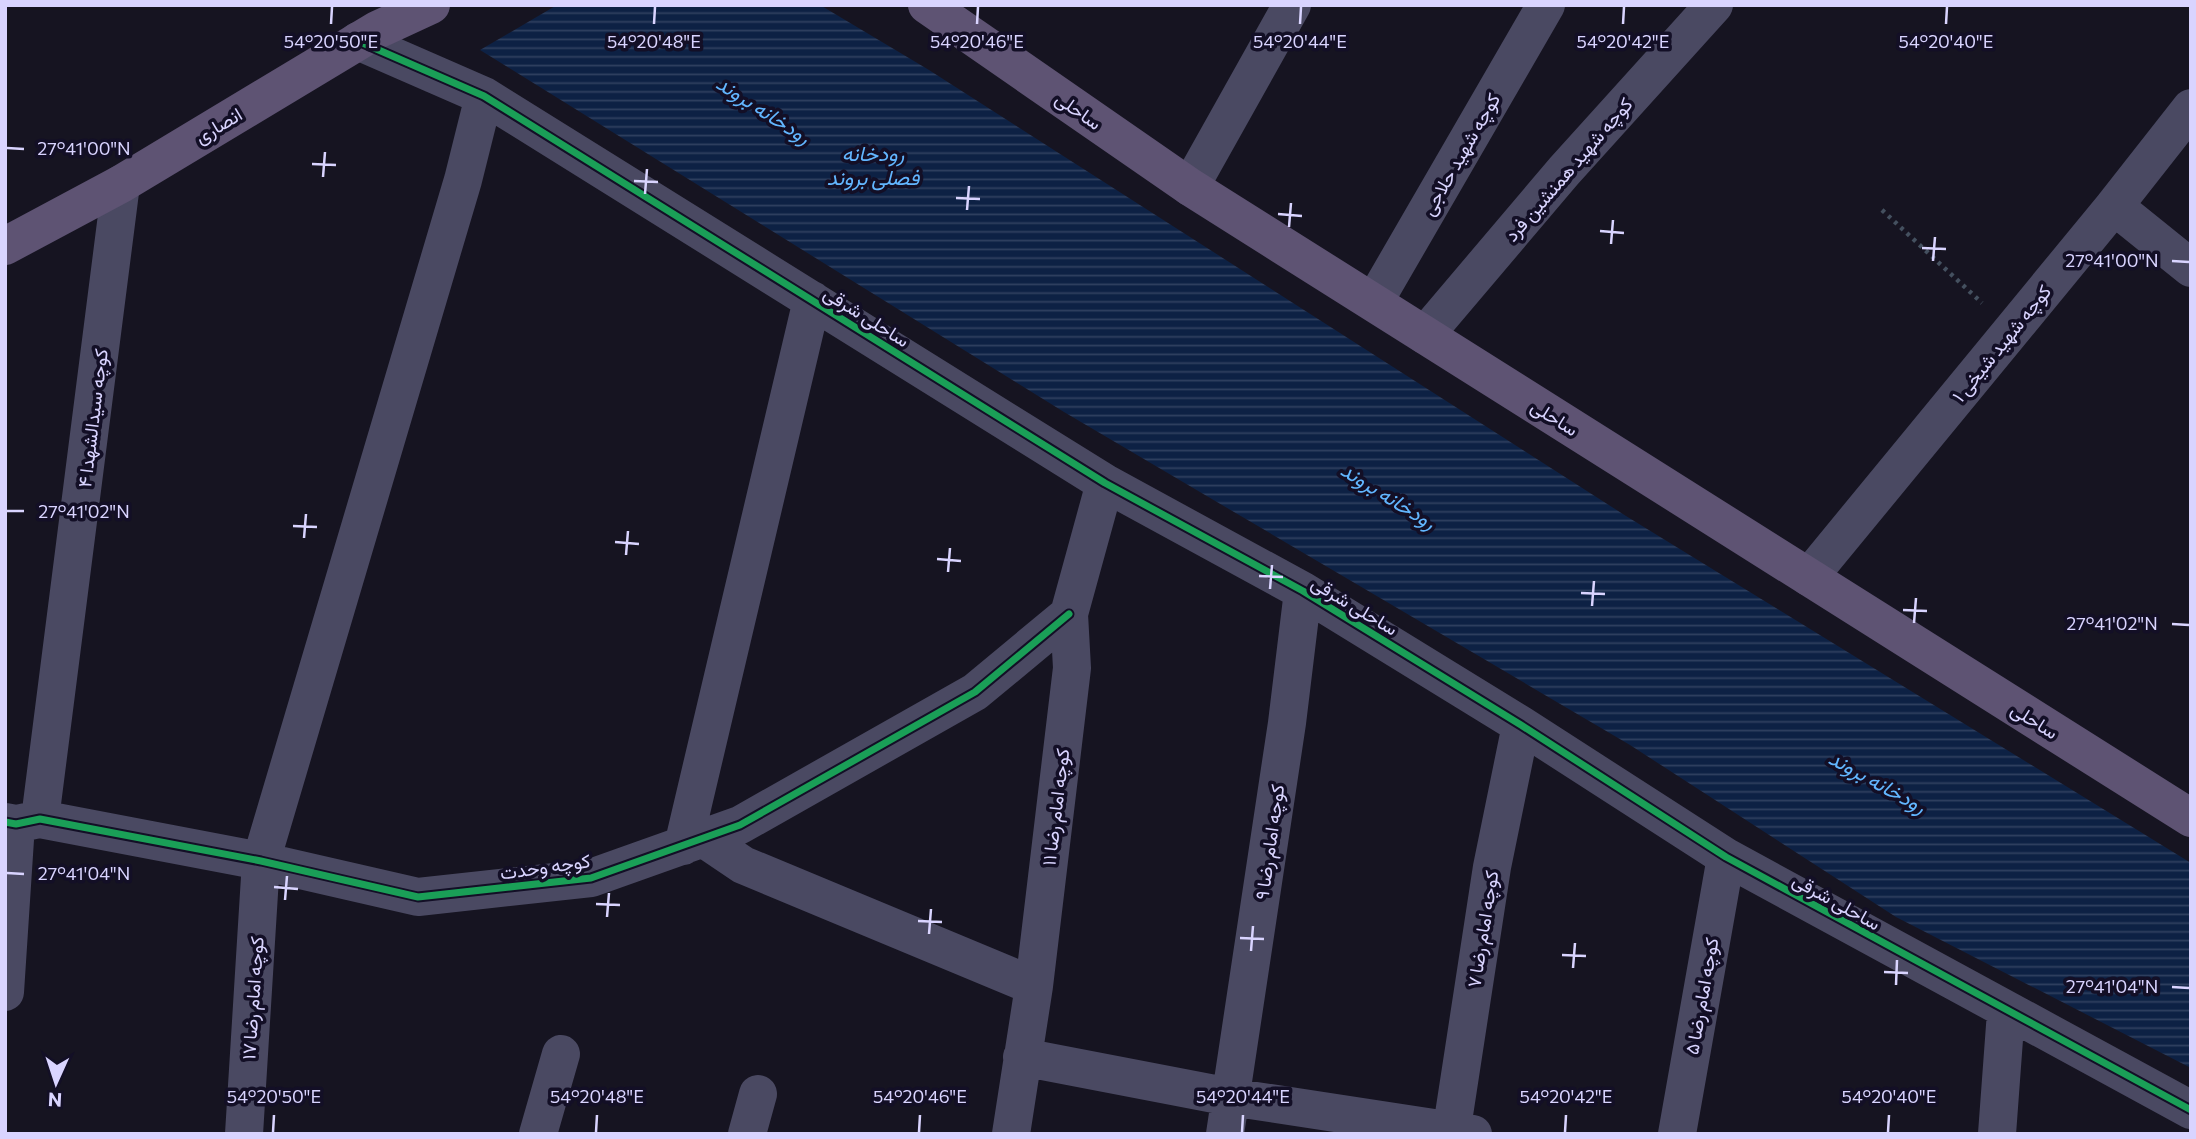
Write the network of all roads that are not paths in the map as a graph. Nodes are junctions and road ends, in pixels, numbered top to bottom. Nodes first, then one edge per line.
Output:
1 (431, 5) edge
2 (927, 5) edge
3 (1292, 5) edge
4 (1546, 5) edge
5 (1714, 5) edge
6 (368, 36) junction
7 (484, 96) junction
8 (2191, 108) edge
9 (121, 184) junction
10 (1190, 187) junction
11 (2114, 206) junction
12 (5, 246) edge
13 (2185, 250) edge
14 (812, 300) junction
15 (1374, 302) junction
16 (1425, 335) junction
17 (1105, 483) junction
18 (1809, 577) junction
19 (1303, 591) junction
20 (1069, 614) junction
21 (1521, 725) junction
22 (2191, 818) edge
23 (20, 822) edge
24 (693, 842) junction
25 (1726, 857) junction
26 (261, 862) junction
27 (1034, 986) junction
28 (5, 992) edge
29 (2007, 1012) junction
30 (561, 1054) dead end
31 (1022, 1057) junction
32 (758, 1094) dead end
33 (2191, 1110) edge
34 (1227, 1115) edge
35 (2191, 1127) edge
36 (1458, 1133) edge
37 (243, 1134) edge
38 (538, 1134) edge
39 (747, 1134) edge
40 (1011, 1134) edge
41 (1677, 1134) edge
42 (1997, 1134) edge
43 (2190, 1134) edge

1 - 6 main road, انصاری
2 - 10 main road, ساحلی
3 - 10 street
4 - 15 street, کوچه شهید حلاجی
5 - 16 street, کوچه شهید همنشین فرد
6 - 7 street, ساحلی شرقی
6 - 9 main road, انصاری
7 - 14 street, ساحلی شرقی
7 - 26 street, کوچه امام رضا ۱۷
8 - 11 street, کوچه شهید شیخی ۱
9 - 12 main road, انصاری
9 - 23 street, کوچه سیدالشهدا ۴
10 - 15 main road, ساحلی
11 - 13 street
11 - 18 street, کوچه شهید شیخی ۱
14 - 17 street, ساحلی شرقی
14 - 24 street
15 - 16 main road, ساحلی
16 - 18 main road, ساحلی
17 - 19 street, ساحلی شرقی
17 - 20 street, کوچه امام رضا ۱۱
18 - 22 main road, ساحلی
19 - 21 street, ساحلی شرقی
19 - 34 street, کوچه امام رضا ۹
20 - 24 street, کوچه وحدت
20 - 27 street, کوچه امام رضا ۱۱
21 - 25 street, ساحلی شرقی
21 - 36 street, کوچه امام رضا ۷
23 - 26 street, کوچه وحدت
23 - 28 street, کوچه سیدالشهدا ۴
24 - 26 street, کوچه وحدت
24 - 27 street
25 - 29 street, ساحلی شرقی
25 - 41 street, کوچه امام رضا ۵
26 - 37 street, کوچه امام رضا ۱۷
27 - 31 street, کوچه امام رضا ۱۱
29 - 33 street, ساحلی شرقی
29 - 42 street
30 - 38 street
31 - 34 street
31 - 40 street, کوچه امام رضا ۱۱
32 - 39 street
34 - 36 street
35 - 43 street

